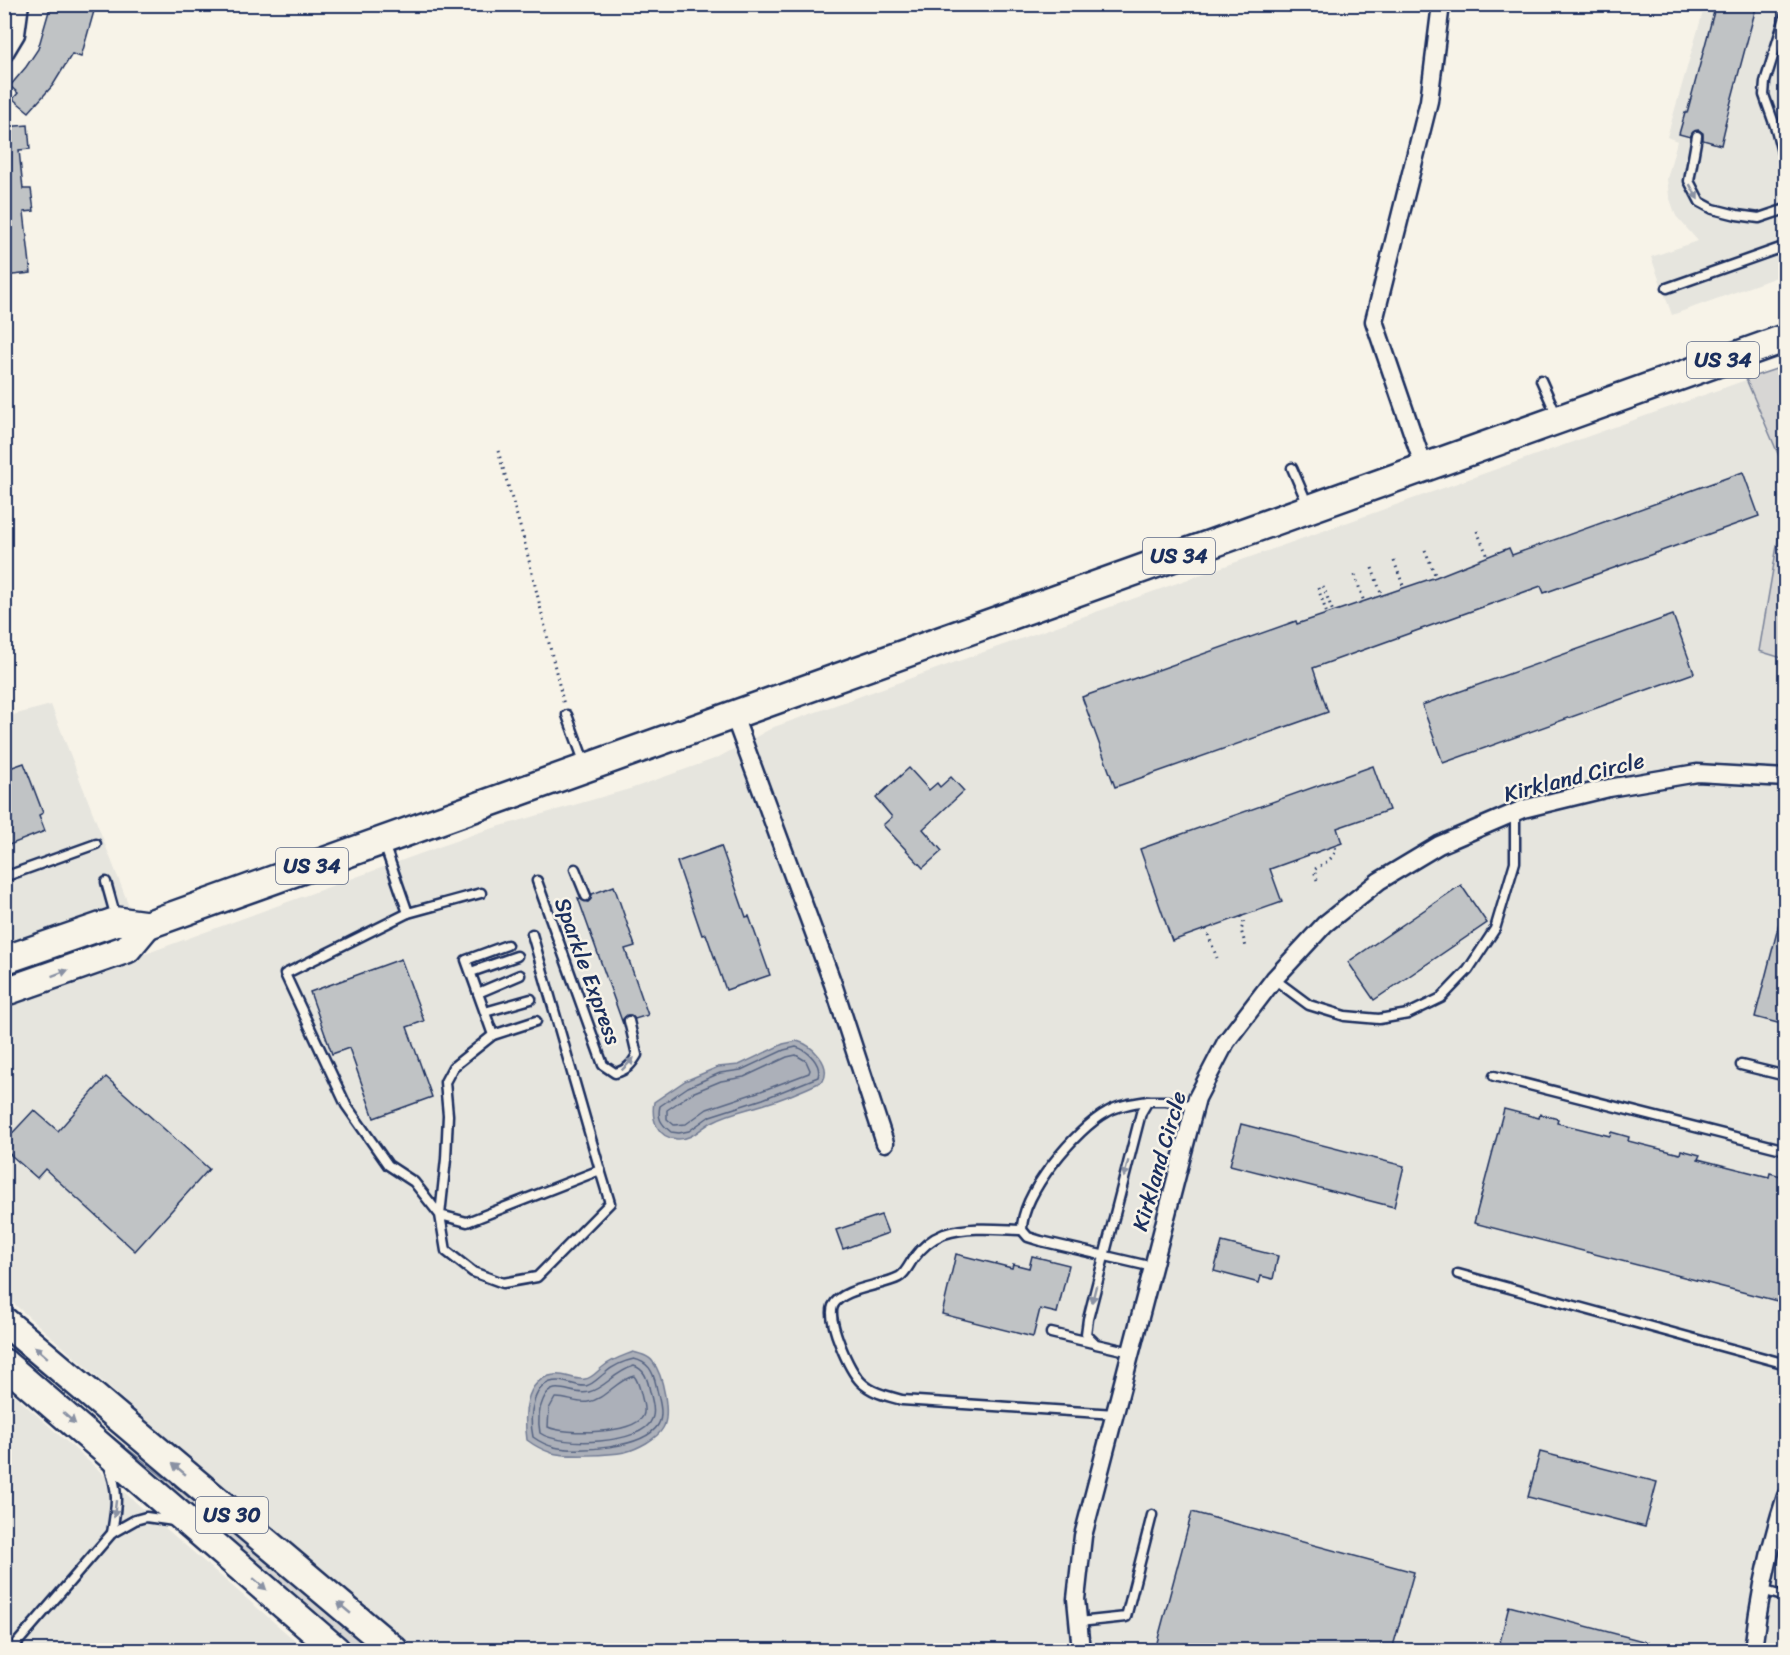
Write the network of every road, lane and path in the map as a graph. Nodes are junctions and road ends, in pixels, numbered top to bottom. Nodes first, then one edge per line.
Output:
1 (20, 4) edge
2 (1442, 4) edge
3 (1785, 14) edge
4 (4, 54) edge
5 (1697, 135) dead end
6 (1785, 168) edge
7 (1785, 209) edge
8 (1785, 246) edge
9 (1667, 288) dead end
10 (1785, 338) edge
11 (1541, 380) dead end
12 (1558, 419) junction
13 (498, 451) dead end
14 (1424, 467) junction
15 (1292, 468) dead end
16 (1309, 509) junction
17 (1478, 531) dead end
18 (1425, 550) dead end
19 (1488, 557) dead end
20 (1394, 561) dead end
21 (1372, 568) dead end
22 (1355, 575) dead end
23 (1436, 577) dead end
24 (1323, 586) dead end
25 (1318, 588) dead end
26 (1404, 588) dead end
27 (1382, 596) dead end
28 (1364, 602) dead end
29 (1333, 612) dead end
30 (1327, 614) dead end
31 (567, 716) joint
32 (734, 716) junction
33 (586, 767) junction
34 (1785, 778) edge
35 (1515, 812) junction
36 (382, 840) junction
37 (96, 844) dead end
38 (1335, 846) dead end
39 (575, 869) dead end
40 (4, 877) edge
41 (1317, 880) dead end
42 (537, 881) dead end
43 (106, 882) dead end
44 (481, 893) dead end
45 (586, 896) dead end
46 (408, 913) junction
47 (1241, 916) dead end
48 (117, 921) junction
49 (147, 926) junction
50 (1206, 929) dead end
51 (532, 933) dead end
52 (507, 945) dead end
53 (1246, 947) dead end
54 (517, 956) dead end
55 (1217, 958) dead end
56 (4, 960) edge
57 (471, 972) junction
58 (520, 975) dead end
59 (1274, 979) junction
60 (4, 992) edge
61 (478, 993) junction
62 (531, 999) dead end
63 (485, 1011) junction
64 (629, 1021) dead end
65 (536, 1022) dead end
66 (493, 1035) junction
67 (1741, 1065) dead end
68 (1494, 1076) dead end
69 (1785, 1076) edge
70 (1148, 1101) junction
71 (1195, 1106) junction
72 (885, 1143) dead end
73 (1785, 1150) edge
74 (600, 1170) junction
75 (440, 1215) junction
76 (1022, 1230) junction
77 (1104, 1256) junction
78 (1153, 1267) junction
79 (1458, 1274) dead end
80 (4, 1321) edge
81 (1051, 1333) dead end
82 (1096, 1344) junction
83 (1131, 1352) junction
84 (4, 1363) edge
85 (1785, 1364) edge
86 (1114, 1414) junction
87 (101, 1446) junction
88 (1785, 1496) edge
89 (1152, 1515) dead end
90 (195, 1527) junction
91 (112, 1533) junction
92 (1761, 1590) junction
93 (1785, 1597) edge
94 (1078, 1622) junction
95 (11, 1650) edge
96 (336, 1650) edge
97 (394, 1650) edge
98 (1082, 1650) edge
99 (1753, 1650) edge

1 - 4 street
2 - 14 street
3 - 6 lane
5 -> 7 lane
8 - 9 lane
10 - 12 main road, US 34
11 - 12 lane
12 - 14 main road, US 34
13 - 31 path
14 - 16 main road, US 34
15 - 16 lane
16 - 32 main road, US 34
17 - 19 path
18 - 23 path
20 - 26 path
21 - 27 path
22 - 28 path
24 - 29 path
25 - 30 path
31 - 33 lane
32 - 33 main road, US 34
32 - 72 street
33 - 36 main road, US 34
34 - 35 street, Kirkland Circle
35 - 59 street, Kirkland Circle
35 - 59 lane
36 - 46 lane
36 - 49 main road, US 34
37 - 40 lane
38 - 41 path
39 - 45 lane, Sparkle Express
42 -> 64 lane, Sparkle Express
43 - 48 lane
44 - 46 lane
46 - 75 lane
47 - 53 path
48 - 49 main road, US 34
48 - 56 main road, US 34
60 -> 49 main road, US 34
50 - 55 path
51 - 74 lane
52 - 57 lane
54 - 57 lane
57 - 61 lane
58 - 61 lane
59 - 71 street, Kirkland Circle
61 - 63 lane
62 - 63 lane
63 - 66 lane
65 - 66 lane
66 - 75 lane
67 - 69 lane
68 - 73 lane
70 - 71 lane
70 - 76 lane
70 -> 77 lane
71 - 78 street, Kirkland Circle
74 - 75 lane
74 - 75 lane
76 - 77 lane
76 - 86 lane
77 - 78 lane
77 -> 82 lane
78 - 83 street, Kirkland Circle
79 - 85 lane
97 -> 80 main road, US 30
81 - 82 lane
82 - 83 lane
83 - 86 street, Kirkland Circle
84 -> 87 main road, US 30
86 - 94 street, Kirkland Circle
87 - 90 main road, US 30
87 -> 91 lane
88 - 92 street
89 - 94 lane
90 - 91 lane
90 -> 96 main road, US 30
91 - 95 lane
92 - 93 lane
92 - 99 street
94 - 98 street, Kirkland Circle

